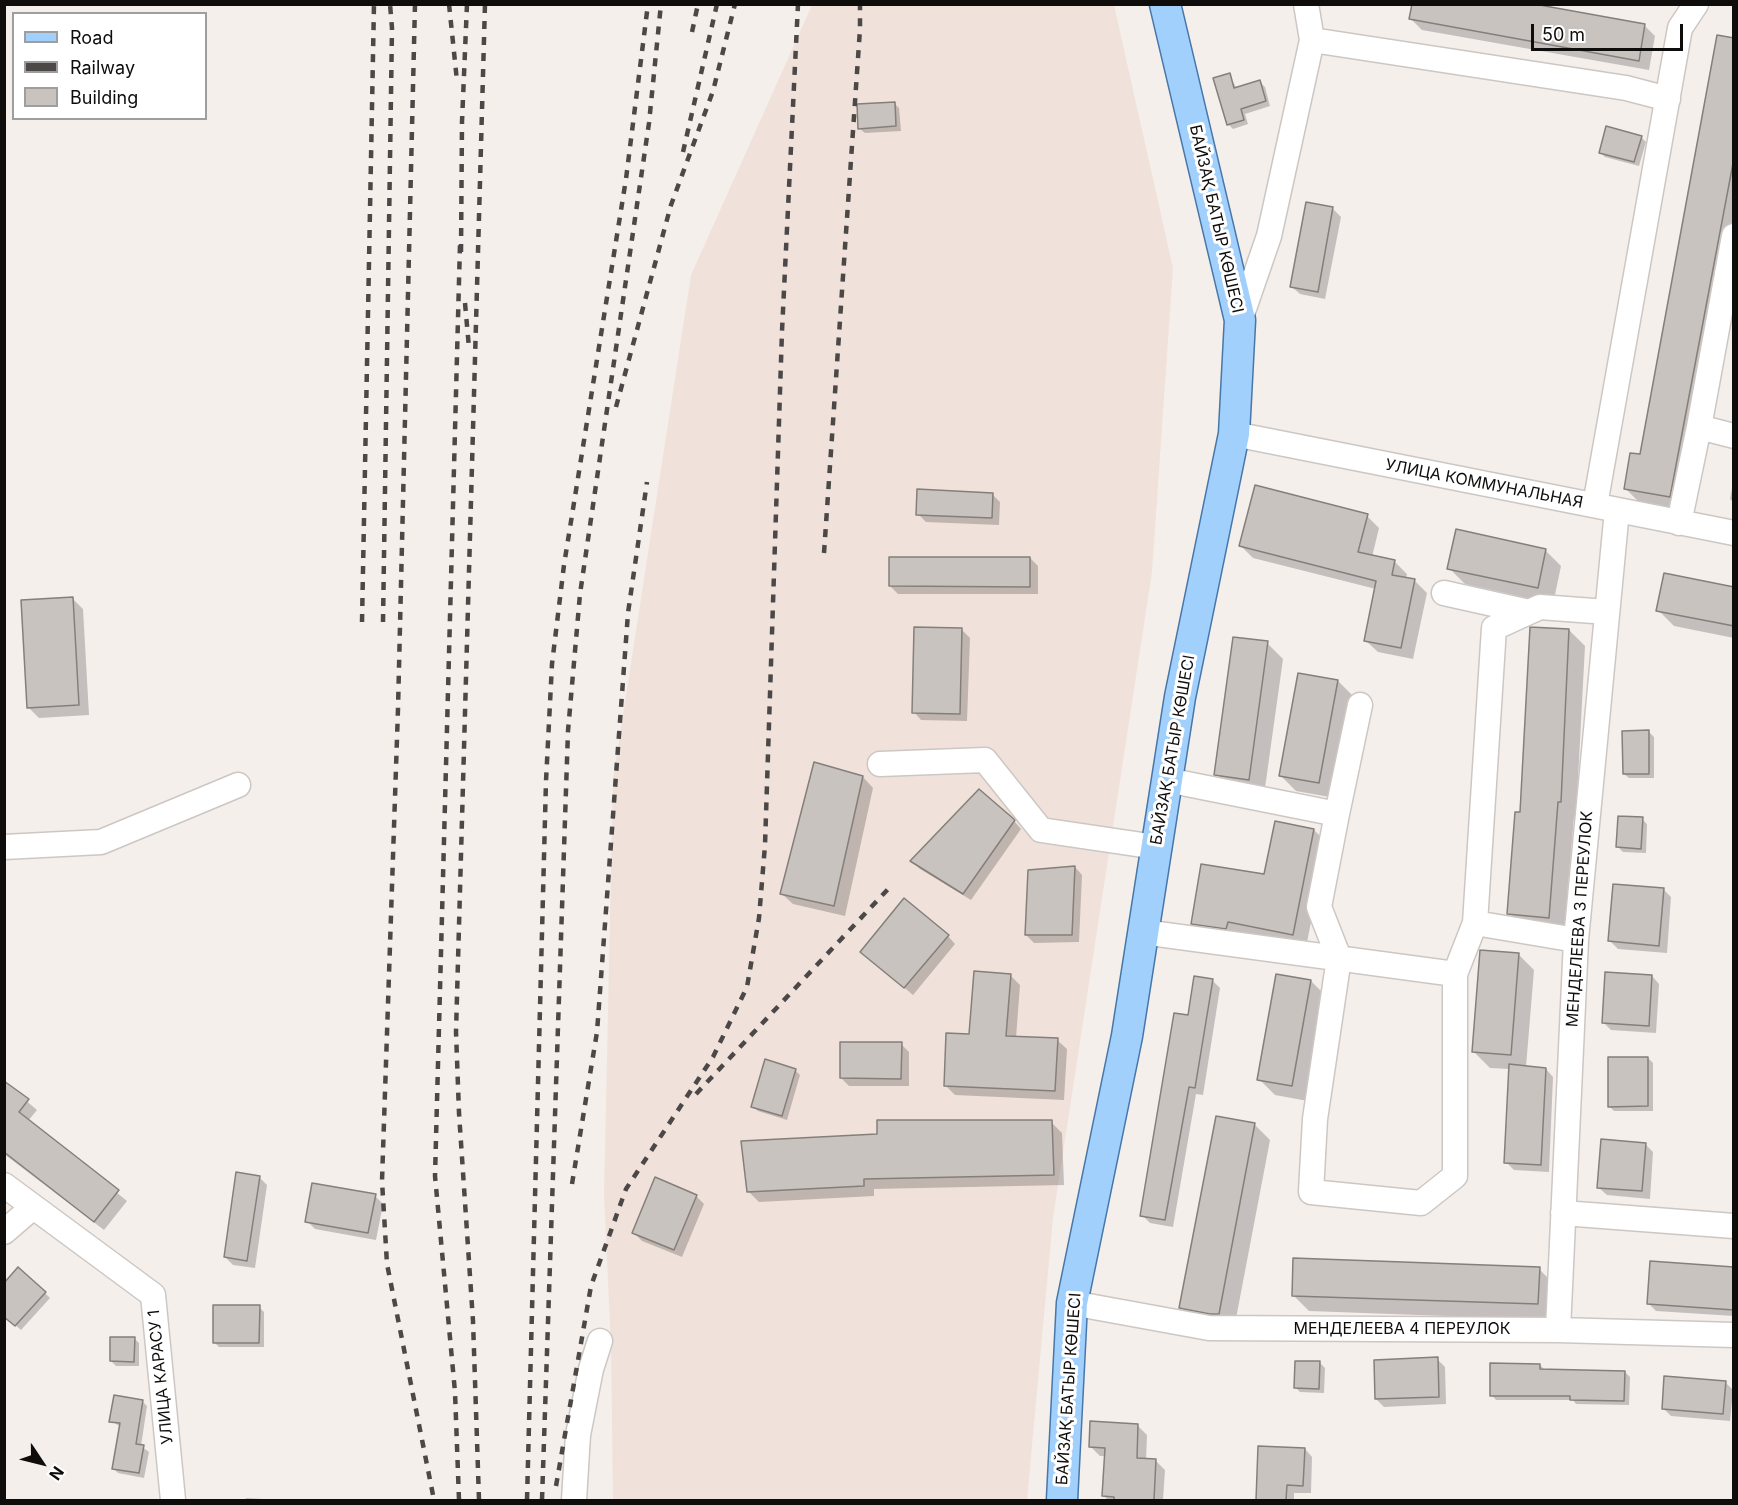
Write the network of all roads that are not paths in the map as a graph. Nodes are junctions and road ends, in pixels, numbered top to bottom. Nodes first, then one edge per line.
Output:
1 (1165, 4) edge
2 (1306, 4) edge
3 (1696, 4) edge
4 (1312, 40) junction
5 (1668, 99) junction
6 (1734, 236) edge
7 (1240, 320) junction
8 (1699, 427) junction
9 (1234, 434) junction
10 (1734, 435) edge
11 (1606, 508) junction
12 (1679, 523) junction
13 (1734, 534) edge
14 (1444, 593) dead end
15 (1528, 612) junction
16 (1607, 612) junction
17 (1360, 705) dead end
18 (880, 764) dead end
19 (1167, 780) junction
20 (238, 785) dead end
21 (1337, 814) junction
22 (4, 847) edge
23 (1156, 847) junction
24 (1475, 923) junction
25 (1143, 932) junction
26 (1576, 939) junction
27 (1339, 958) junction
28 (1455, 974) junction
29 (4, 1185) edge
30 (32, 1208) junction
31 (1563, 1212) junction
32 (1734, 1226) edge
33 (4, 1232) edge
34 (1072, 1303) junction
35 (1558, 1330) junction
36 (1734, 1335) edge
37 (600, 1341) dead end
38 (173, 1500) edge
39 (574, 1500) edge
40 (1062, 1500) edge

1 - 7 main road, БАЙЗАҚ БАТЫР КӨШЕСІ
2 - 4 street
3 - 5 street, МЕНДЕЛЕЕВА 3 ПЕРЕУЛОК
4 - 5 street
4 - 7 street
5 - 11 street, МЕНДЕЛЕЕВА 3 ПЕРЕУЛОК
6 - 8 street
7 - 9 main road, БАЙЗАҚ БАТЫР КӨШЕСІ
8 - 10 street
8 - 12 street
9 - 11 street, УЛИЦА КОММУНАЛЬНАЯ
9 - 19 main road, БАЙЗАҚ БАТЫР КӨШЕСІ
11 - 12 street, УЛИЦА КОММУНАЛЬНАЯ
11 - 16 street, МЕНДЕЛЕЕВА 3 ПЕРЕУЛОК
12 - 13 street, УЛИЦА КОММУНАЛЬНАЯ
14 - 15 street
15 - 16 street
15 - 24 street
16 - 26 street, МЕНДЕЛЕЕВА 3 ПЕРЕУЛОК
17 - 21 street
18 - 23 street
19 - 21 street
19 - 23 main road, БАЙЗАҚ БАТЫР КӨШЕСІ
20 - 22 street
21 - 27 street
23 - 25 main road, БАЙЗАҚ БАТЫР КӨШЕСІ
24 - 26 street
24 - 28 street
25 - 27 street
25 - 34 main road, БАЙЗАҚ БАТЫР КӨШЕСІ
26 - 31 street, МЕНДЕЛЕЕВА 3 ПЕРЕУЛОК
27 - 28 street
27 - 28 street
29 - 30 street, УЛИЦА КАРАСУ 1
30 - 33 street
30 - 38 street, УЛИЦА КАРАСУ 1
31 - 32 street
31 - 35 street, МЕНДЕЛЕЕВА 3 ПЕРЕУЛОК
34 - 35 street, МЕНДЕЛЕЕВА 4 ПЕРЕУЛОК
34 - 40 main road, БАЙЗАҚ БАТЫР КӨШЕСІ
35 - 36 street, МЕНДЕЛЕЕВА 4 ПЕРЕУЛОК
37 - 39 street

